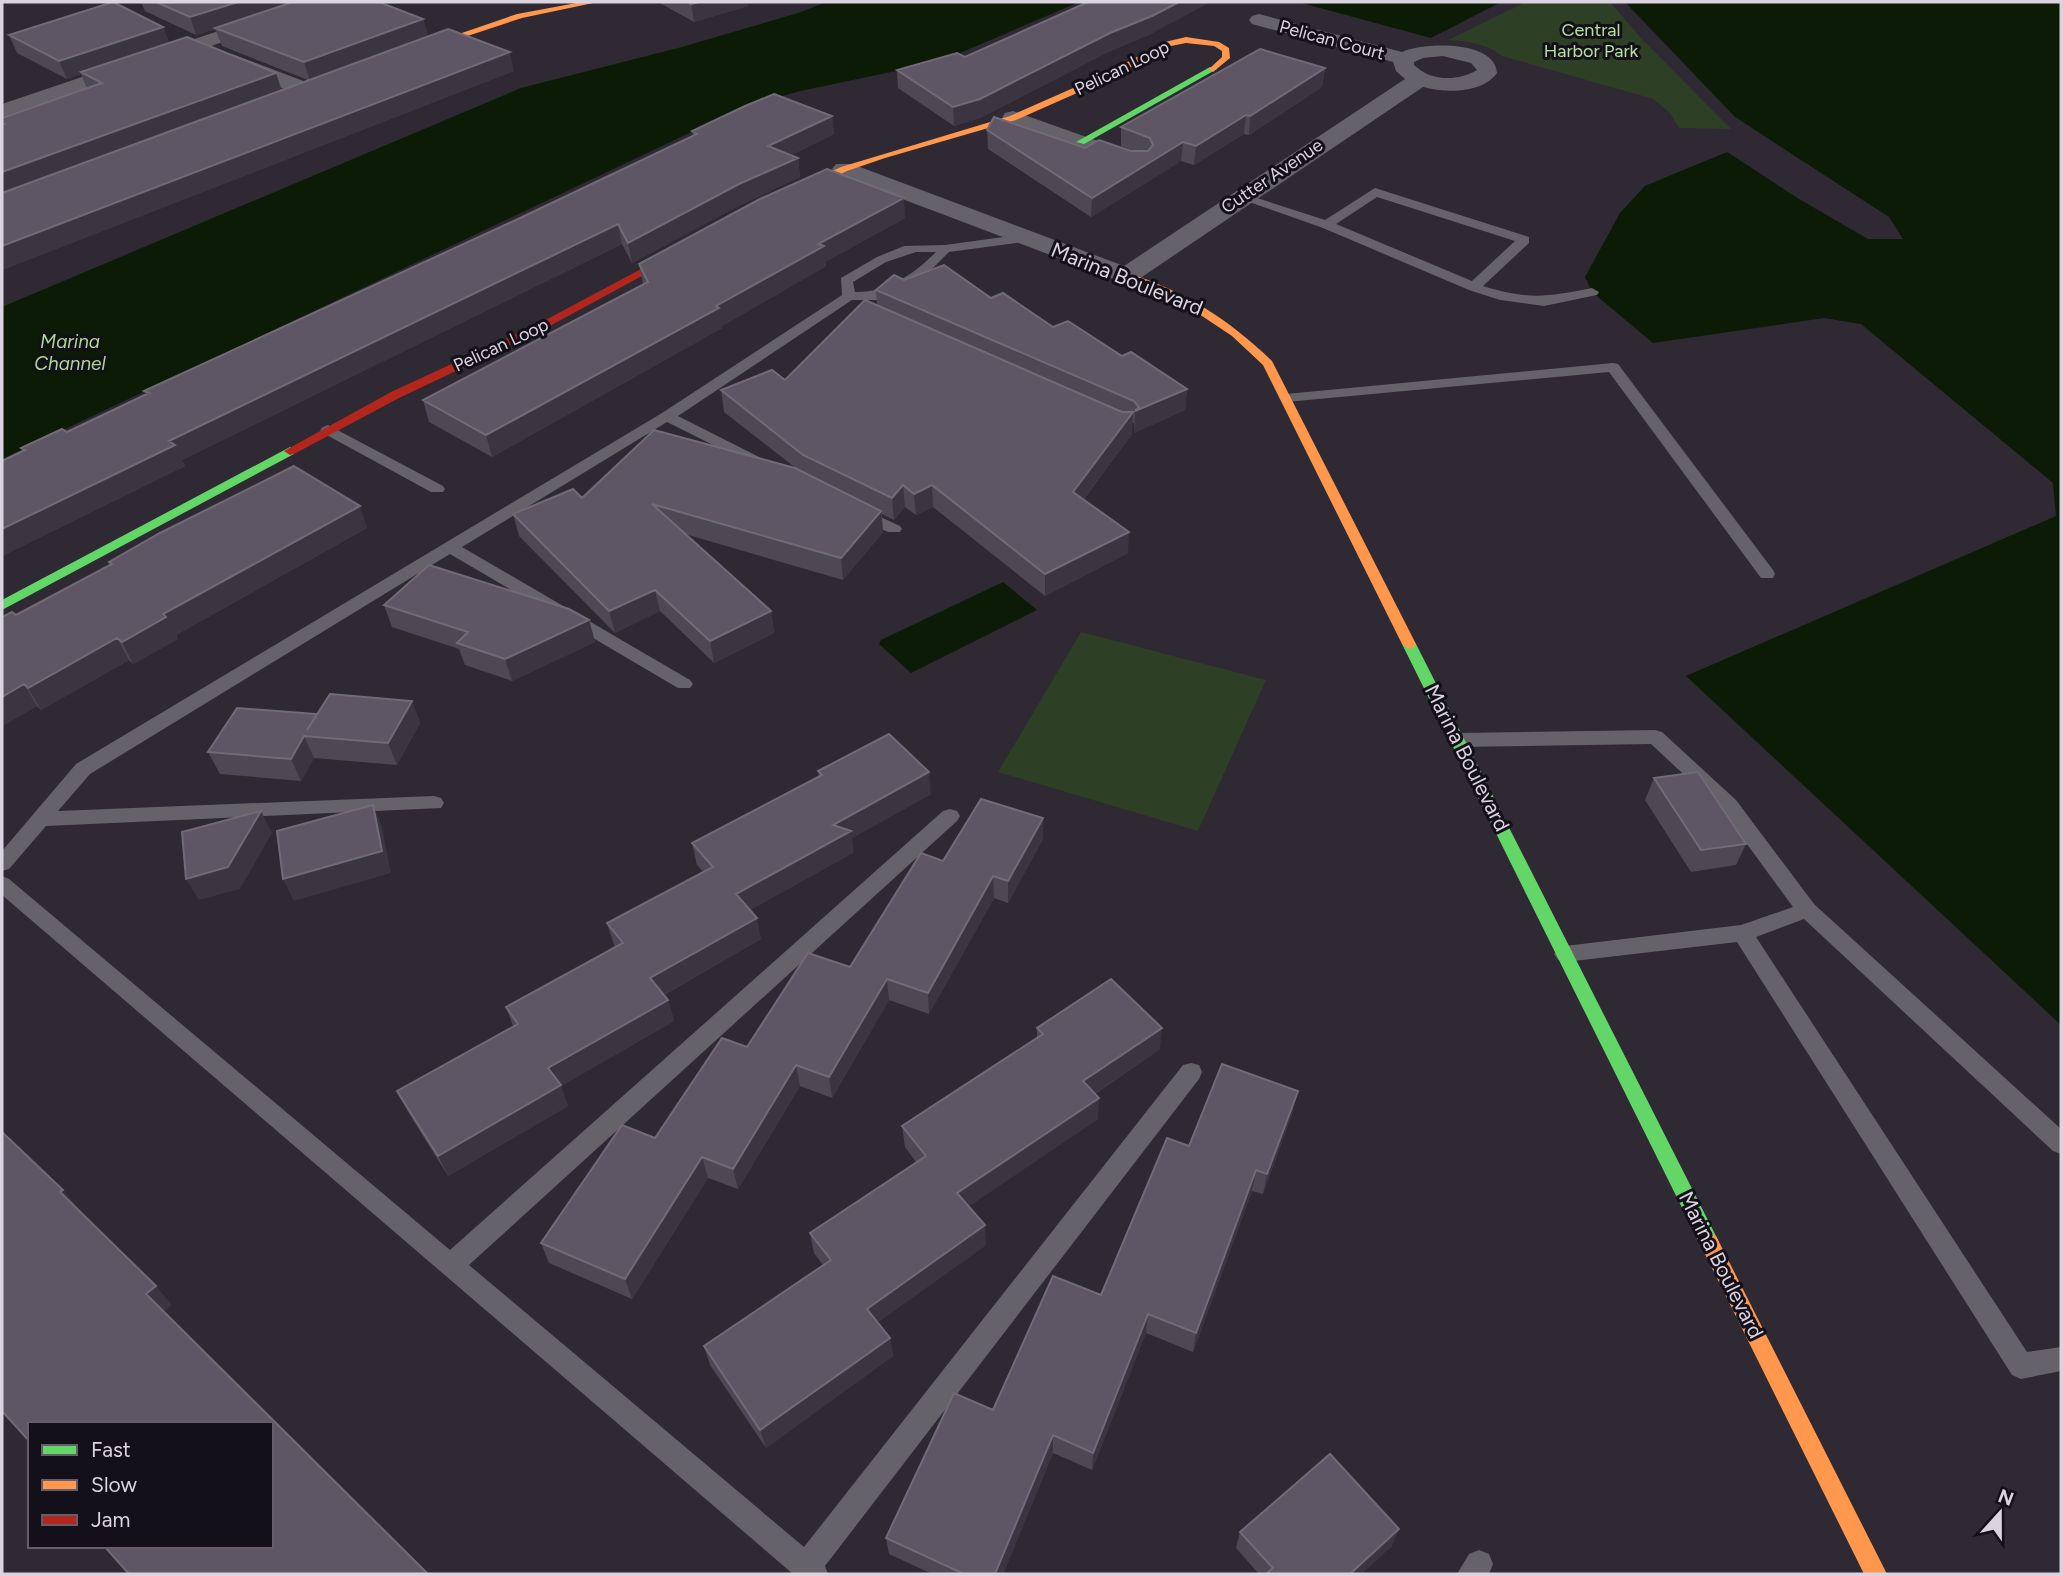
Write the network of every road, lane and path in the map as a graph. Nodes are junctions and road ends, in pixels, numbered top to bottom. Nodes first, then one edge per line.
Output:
1 (322, 2) edge
2 (594, 2) edge
3 (1259, 20) dead end
4 (172, 34) edge
5 (194, 45) junction
6 (398, 57) edge
7 (1404, 59) junction
8 (1420, 79) junction
9 (312, 88) joint
10 (280, 100) edge
11 (7, 105) edge
12 (1013, 118) junction
13 (1081, 142) junction
14 (1139, 163) edge
15 (844, 169) junction
16 (1241, 197) junction
17 (775, 200) edge
18 (1327, 225) junction
19 (705, 237) edge
20 (1026, 238) junction
21 (946, 249) junction
22 (1127, 275) junction
23 (1474, 287) junction
24 (1592, 292) dead end
25 (845, 299) junction
26 (866, 313) edge
27 (1286, 398) junction
28 (667, 416) junction
29 (328, 430) junction
30 (786, 476) edge
31 (437, 489) dead end
32 (846, 505) edge
33 (894, 529) dead end
34 (450, 547) junction
35 (1767, 574) dead end
36 (2, 606) edge
37 (684, 684) dead end
38 (1458, 740) junction
39 (434, 803) dead end
40 (950, 816) dead end
41 (40, 819) junction
42 (2, 864) edge
43 (2, 884) edge
44 (1807, 910) junction
45 (1742, 933) junction
46 (1565, 954) junction
47 (1191, 1072) dead end
48 (2061, 1144) edge
49 (451, 1265) junction
50 (2061, 1359) edge
51 (810, 1571) edge
52 (1876, 1574) edge

1 - 5 street
2 - 6 street
3 - 7 street, Pelican Court
4 - 5 street
5 - 9 street
5 - 11 street
7 - 8 street
7 - 8 street
8 - 16 street, Cutter Avenue
9 - 10 street
12 - 13 street
12 - 13 street, Pelican Loop
12 - 15 street, Pelican Loop
13 - 14 street
15 - 17 street, Pelican Loop
15 - 20 street, Marina Boulevard
16 - 18 lane
16 - 22 street, Cutter Avenue
18 - 23 lane
18 - 23 lane
19 - 29 street, Pelican Loop
20 - 21 lane
20 - 22 street, Marina Boulevard
21 - 25 lane
21 - 25 lane
22 - 27 street, Marina Boulevard
23 - 24 lane
25 - 26 lane
25 - 28 lane
27 - 35 lane
27 - 38 street, Marina Boulevard
28 - 30 lane
28 - 34 lane
29 - 31 lane
29 - 36 street, Pelican Loop
32 - 33 lane
34 - 37 lane
34 - 41 lane
38 - 44 lane
38 - 46 street, Marina Boulevard
39 - 41 lane
40 - 49 lane
41 - 42 lane
43 - 49 lane
44 - 45 lane
44 - 48 lane
45 - 46 lane
45 - 50 lane
46 - 52 street, Marina Boulevard
47 - 51 lane
49 - 51 lane

